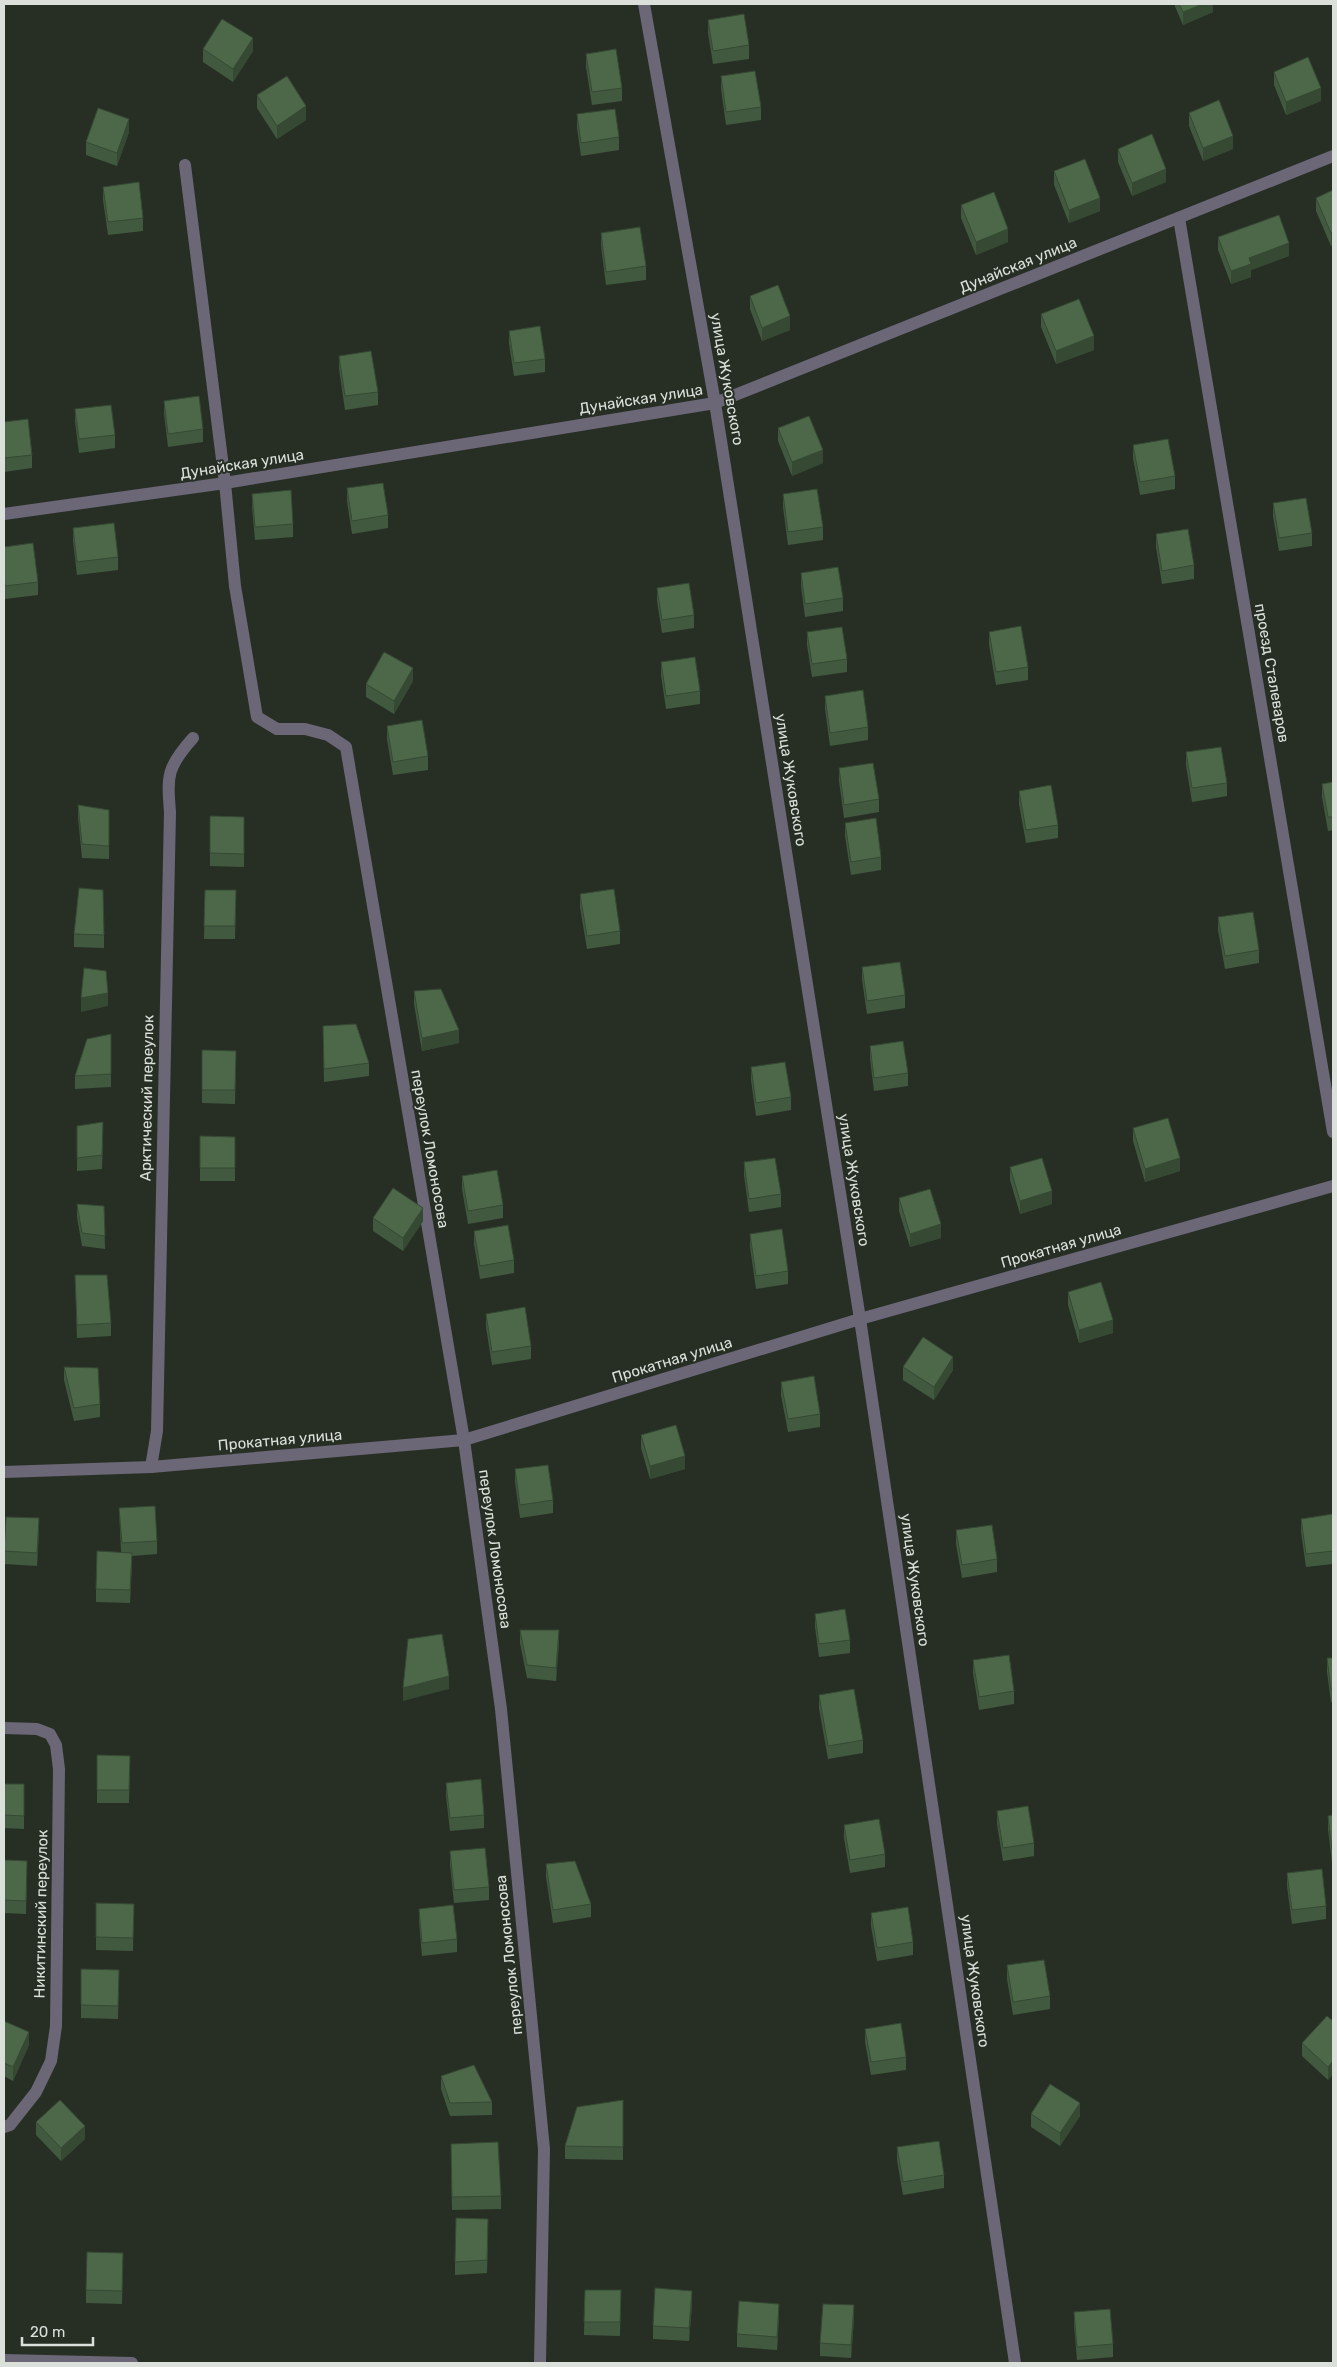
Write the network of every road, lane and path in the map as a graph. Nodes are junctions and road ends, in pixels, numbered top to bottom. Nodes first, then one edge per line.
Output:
1 (644, 4) edge
2 (1333, 156) edge
3 (185, 164) dead end
4 (1179, 218) junction
5 (716, 403) junction
6 (225, 483) junction
7 (4, 514) edge
8 (193, 738) dead end
9 (1333, 1132) edge
10 (1333, 1186) edge
11 (860, 1319) junction
12 (464, 1440) junction
13 (151, 1467) junction
14 (4, 1472) edge
15 (4, 1728) edge
16 (4, 2127) edge
17 (4, 2360) edge
18 (132, 2363) edge
19 (540, 2363) edge
20 (1015, 2363) edge

1 - 5 street, улица Жуковского
2 - 4 street, Дунайская улица
3 - 6 street
4 - 5 street, Дунайская улица
4 - 9 street, проезд Сталеваров
5 - 6 street, Дунайская улица
5 - 11 street, улица Жуковского
6 - 7 street, Дунайская улица
6 - 12 street, переулок Ломоносова
8 - 13 street, Арктический переулок
10 - 11 street, Прокатная улица
11 - 12 street, Прокатная улица
11 - 20 street, улица Жуковского
12 - 13 street, Прокатная улица
12 - 19 street, переулок Ломоносова
13 - 14 street, Прокатная улица
15 - 16 street, Никитинский переулок
17 - 18 street

